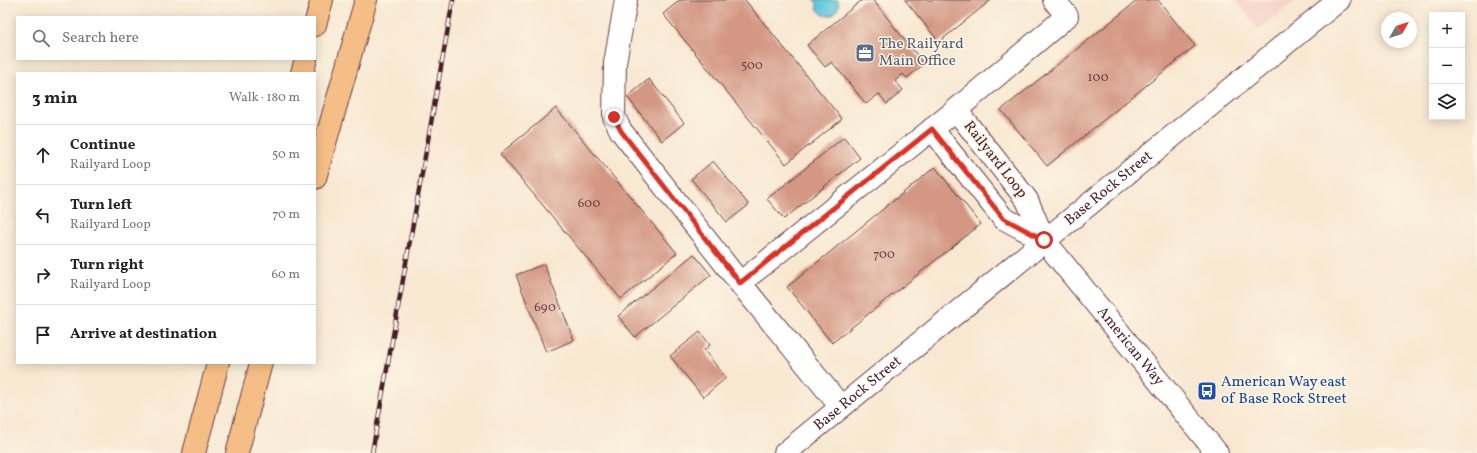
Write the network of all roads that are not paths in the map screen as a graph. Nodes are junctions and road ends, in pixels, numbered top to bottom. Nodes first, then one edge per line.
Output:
1 (322, 0) edge
2 (366, 0) edge
3 (626, 0) edge
4 (1054, 0) edge
5 (1339, 0) edge
6 (316, 21) edge
7 (306, 60) edge
8 (302, 72) edge
9 (956, 110) junction
10 (932, 129) junction
11 (316, 175) edge
12 (1044, 240) junction
13 (740, 283) junction
14 (218, 364) edge
15 (261, 364) edge
16 (841, 407) junction
17 (194, 453) edge
18 (237, 453) edge
19 (785, 453) edge
20 (1217, 453) edge

1 - 6 main road
2 - 11 main road
3 - 13 street
4 - 9 street, Railyard Loop
5 - 12 street, Base Rock Street
7 - 8 main road
9 - 10 street, Railyard Loop
9 - 12 street, Railyard Loop
10 - 12 street, Railyard Loop
10 - 13 street, Railyard Loop
12 - 16 street, Base Rock Street
12 - 20 street, American Way
13 - 16 street
14 - 17 main road
15 - 18 main road
16 - 19 street, Base Rock Street

